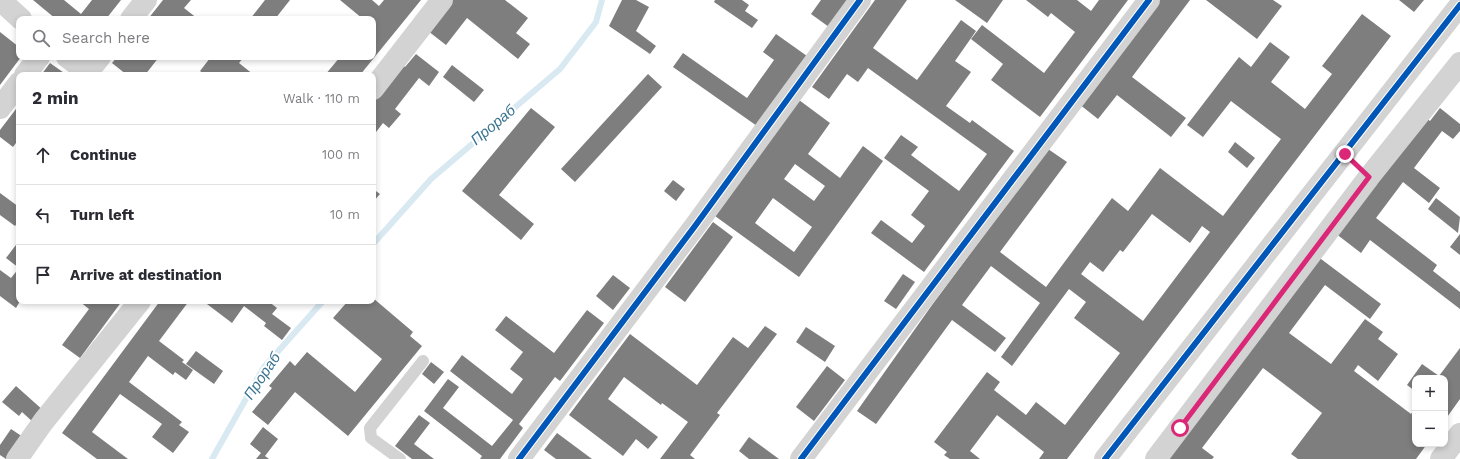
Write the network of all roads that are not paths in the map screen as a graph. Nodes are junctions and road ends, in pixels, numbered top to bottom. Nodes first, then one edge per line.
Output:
1 (0, 0) edge
2 (146, 0) edge
3 (442, 0) edge
4 (860, 0) edge
5 (1149, 0) edge
6 (1460, 5) edge
7 (18, 16) edge
8 (133, 16) edge
9 (37, 60) edge
10 (74, 60) edge
11 (1460, 63) edge
12 (93, 68) edge
13 (27, 72) edge
14 (376, 85) edge
15 (16, 87) edge
16 (0, 108) edge
17 (1345, 154) junction
18 (1369, 177) junction
19 (138, 304) edge
20 (423, 361) dead end
21 (1460, 434) edge
22 (16, 459) edge
23 (400, 459) edge
24 (520, 459) edge
25 (801, 459) edge
26 (1105, 459) edge
27 (1156, 459) edge
28 (1441, 459) edge

1 - 7 street
2 - 8 street
3 - 14 street
4 - 24 street
5 - 25 street
6 - 17 street
9 - 13 street
10 - 12 street
11 - 18 street
15 - 16 street
17 - 18 street
17 - 26 street
18 - 27 street
19 - 22 street
20 - 23 lane
21 - 28 street

